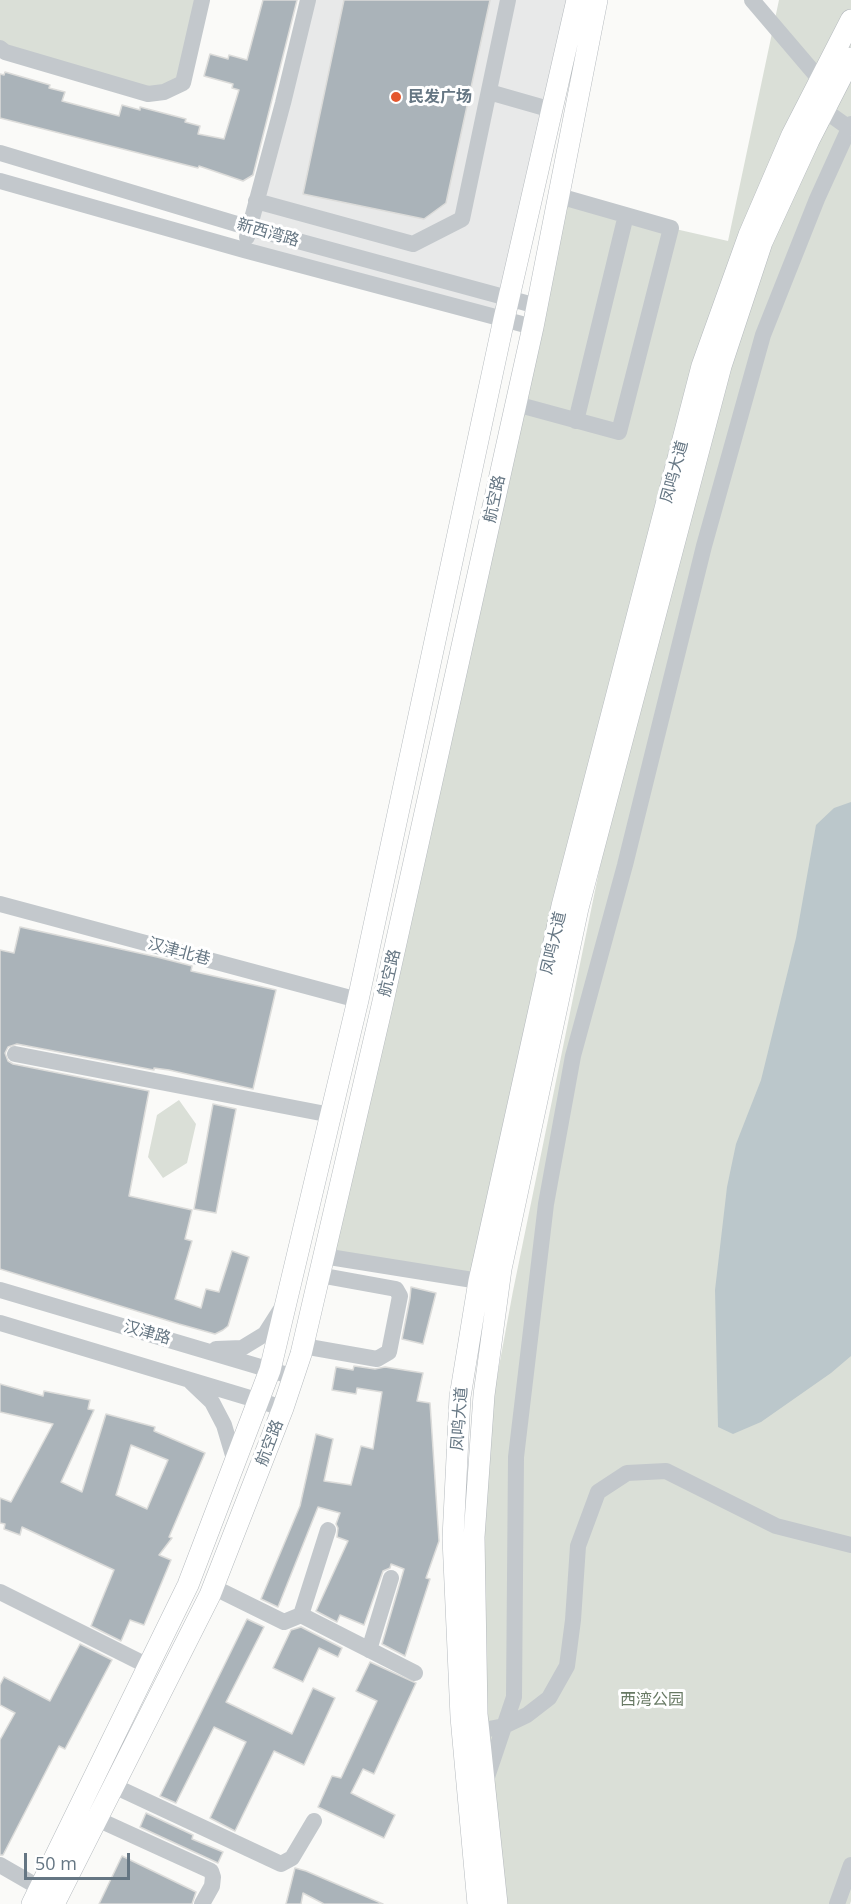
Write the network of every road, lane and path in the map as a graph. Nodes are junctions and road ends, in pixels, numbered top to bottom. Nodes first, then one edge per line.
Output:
1 (201, 0) edge
2 (308, 0) edge
3 (508, 0) edge
4 (577, 0) edge
5 (597, 0) edge
6 (752, 0) edge
7 (851, 20) edge
8 (0, 48) edge
9 (851, 58) edge
10 (489, 92) junction
11 (825, 94) junction
12 (552, 110) junction
13 (850, 126) edge
14 (0, 154) edge
15 (0, 182) edge
16 (559, 196) junction
17 (256, 201) junction
18 (626, 215) junction
19 (250, 228) junction
20 (244, 250) junction
21 (509, 298) junction
22 (535, 316) junction
23 (504, 319) junction
24 (516, 404) junction
25 (576, 421) junction
26 (0, 904) edge
27 (358, 1000) junction
28 (15, 1053) dead end
29 (331, 1115) junction
30 (321, 1266) junction
31 (479, 1281) junction
32 (0, 1290) edge
33 (287, 1301) junction
34 (0, 1323) edge
35 (303, 1346) junction
36 (204, 1350) junction
37 (270, 1370) junction
38 (294, 1377) junction
39 (189, 1379) junction
40 (259, 1400) junction
41 (283, 1408) junction
42 (235, 1462) junction
43 (328, 1530) dead end
44 (851, 1545) edge
45 (391, 1578) dead end
46 (213, 1587) junction
47 (0, 1592) edge
48 (301, 1615) junction
49 (369, 1650) junction
50 (148, 1666) junction
51 (415, 1673) dead end
52 (504, 1726) junction
53 (479, 1731) junction
54 (484, 1784) junction
55 (114, 1786) junction
56 (97, 1819) junction
57 (314, 1821) dead end
58 (0, 1865) edge
59 (851, 1865) edge
60 (42, 1899) edge
61 (202, 1904) edge
62 (478, 1904) edge
63 (497, 1904) edge
64 (837, 1904) edge

1 - 8 street
2 - 17 street
3 - 10 street
4 - 12 main road, 航空路
5 - 16 main road, 航空路
6 - 11 street
7 - 11 main road, 凤鸣大道
9 - 11 main road, 凤鸣大道
10 - 12 street
10 - 17 street
11 - 13 street
11 - 31 main road, 凤鸣大道
11 - 53 main road, 凤鸣大道
12 - 21 main road, 航空路
13 - 52 street
14 - 19 street, 新西湾路
15 - 20 street, 新西湾路
16 - 18 street
16 - 22 main road, 航空路
17 - 19 street
18 - 25 street
18 - 25 street
19 - 20 street
19 - 21 street, 新西湾路
20 - 23 street, 新西湾路
21 - 22 street, 新西湾路
21 - 23 main road, 航空路
22 - 23 street, 新西湾路
22 - 24 main road, 航空路
23 - 27 main road, 航空路
24 - 25 street
24 - 30 main road, 航空路
26 - 27 street, 汉津北巷
27 - 29 main road, 航空路
28 - 29 street
29 - 33 main road, 航空路
30 - 31 street
30 - 35 main road, 航空路
30 - 35 street
31 - 62 main road, 凤鸣大道
32 - 36 street, 汉津路
33 - 36 street
33 - 37 main road, 航空路
34 - 39 street, 汉津路
35 - 38 main road, 航空路
36 - 37 street, 汉津路
37 - 38 street, 汉津路
37 - 40 main road, 航空路
38 - 41 main road, 航空路
39 - 40 street, 汉津路
39 - 42 street
40 - 41 street, 汉津路
40 - 42 main road, 航空路
41 - 46 main road, 航空路
42 - 50 main road, 航空路
43 - 48 street
44 - 52 street
45 - 49 street
46 - 48 street
46 - 55 main road, 航空路
47 - 50 street
48 - 49 street
49 - 51 street
50 - 60 main road, 航空路
52 - 53 street
52 - 54 street
53 - 54 main road, 凤鸣大道
54 - 63 main road, 凤鸣大道
55 - 56 main road, 航空路
55 - 57 street
56 - 60 main road, 航空路
56 - 61 street
58 - 60 street
59 - 64 street

